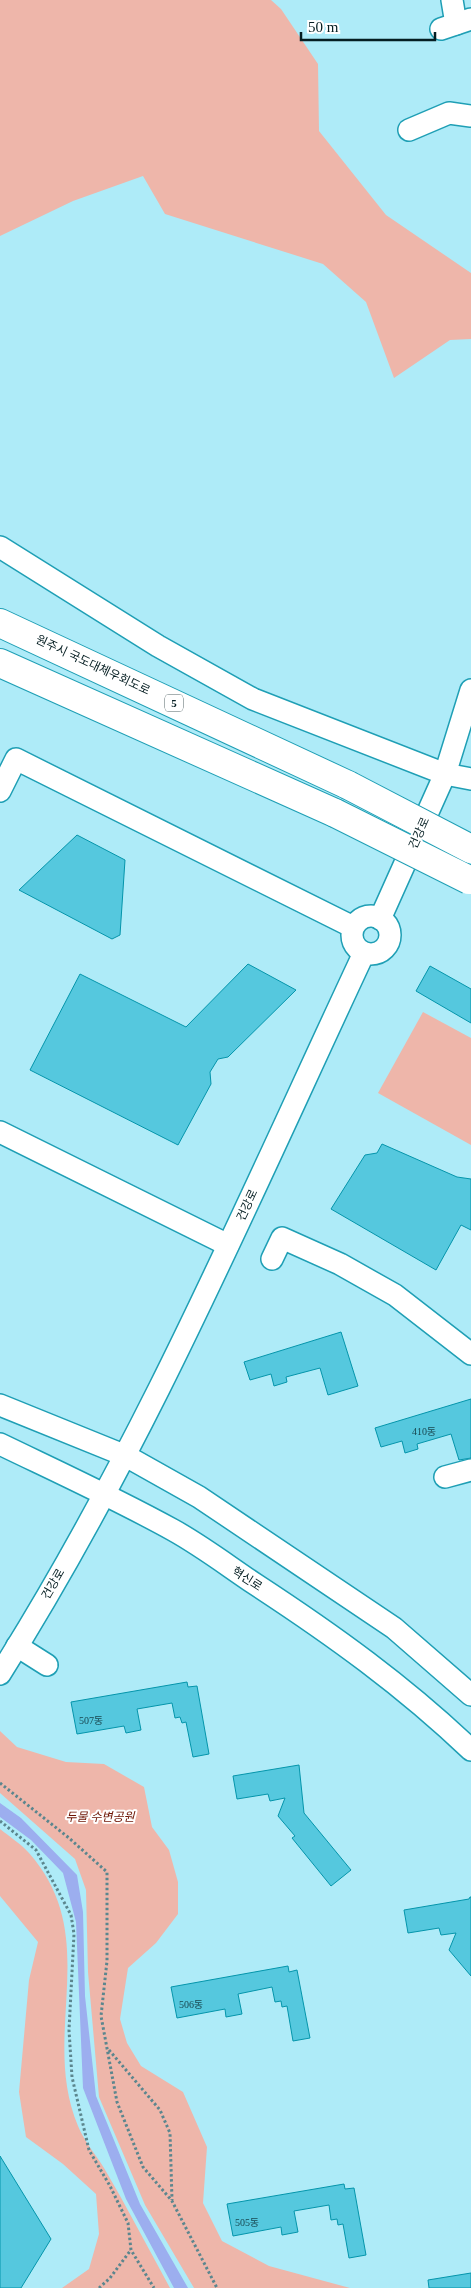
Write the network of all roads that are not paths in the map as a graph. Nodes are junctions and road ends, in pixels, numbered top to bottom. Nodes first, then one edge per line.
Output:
1 (452, 0) edge
2 (456, 24) edge
3 (471, 116) edge
4 (409, 130) dead end
5 (0, 547) edge
6 (0, 623) edge
7 (0, 663) edge
8 (471, 690) edge
9 (446, 774) junction
10 (471, 779) edge
11 (0, 791) edge
12 (471, 849) edge
13 (470, 880) edge
14 (380, 919) junction
15 (353, 927) junction
16 (364, 953) junction
17 (0, 1132) edge
18 (228, 1245) junction
19 (272, 1259) dead end
20 (471, 1354) edge
21 (0, 1405) edge
22 (0, 1444) edge
23 (126, 1456) junction
24 (471, 1470) edge
25 (445, 1477) dead end
26 (104, 1494) junction
27 (18, 1646) junction
28 (47, 1665) dead end
29 (0, 1674) edge
30 (471, 1694) edge
31 (471, 1750) edge

1 - 2 street
3 - 4 street
5 - 9 street
6 - 12 highway, 원주시 국도대체우회도로 / 5, bridge
7 - 13 highway, bridge
8 - 9 street, 건강로
9 - 10 street
9 - 14 street, 건강로
11 - 15 street
14 - 15 street
14 - 16 street
15 - 16 street
16 - 18 street, 건강로
17 - 18 street
18 - 23 street, 건강로
19 - 20 street
21 - 23 street
22 - 26 street, 혁신로
23 - 26 street, 건강로
23 - 30 street
24 - 25 street
26 - 27 street, 건강로
26 - 31 street, 혁신로
27 - 28 street
27 - 29 street, 건강로

